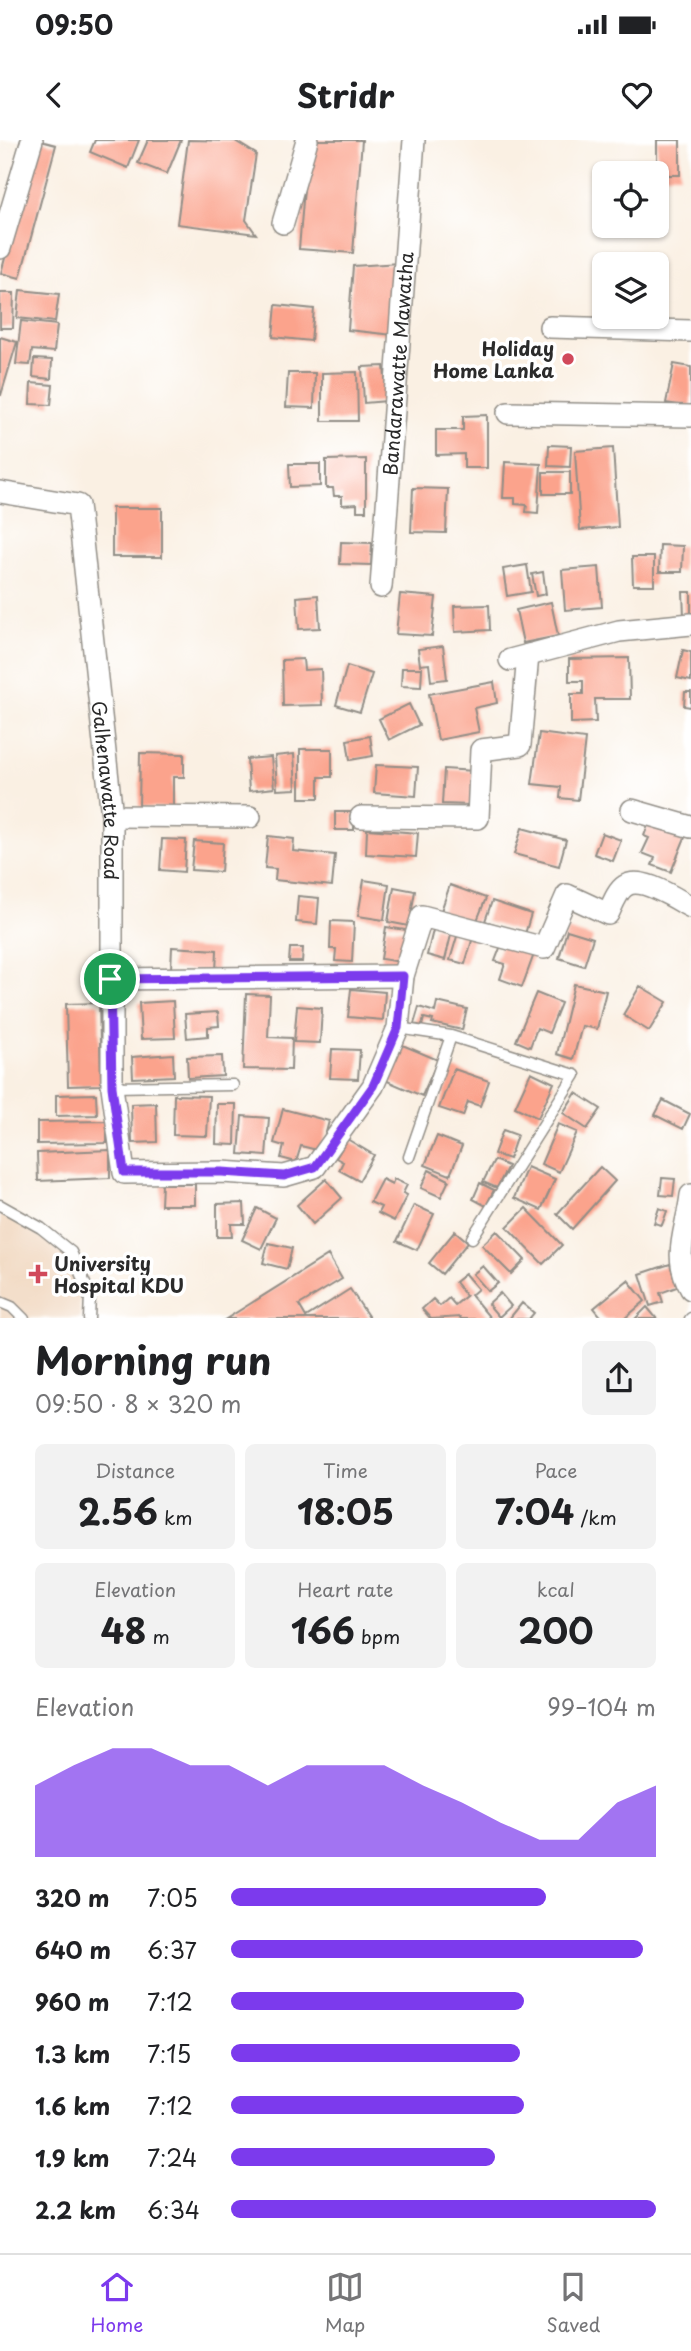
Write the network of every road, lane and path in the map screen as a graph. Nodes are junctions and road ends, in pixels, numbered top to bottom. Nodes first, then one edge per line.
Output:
1 (32, 140) edge
2 (307, 140) edge
3 (414, 140) edge
4 (283, 223) dead end
5 (0, 248) edge
6 (550, 327) dead end
7 (691, 331) edge
8 (508, 413) dead end
9 (691, 416) edge
10 (0, 492) edge
11 (381, 587) dead end
12 (691, 624) edge
13 (632, 810) dead end
14 (112, 816) junction
15 (250, 817) dead end
16 (361, 817) dead end
17 (691, 827) edge
18 (691, 907) edge
19 (403, 976) junction
20 (110, 979) junction
21 (398, 1028) junction
22 (451, 1036) junction
23 (233, 1085) dead end
24 (112, 1087) junction
25 (409, 1157) dead end
26 (691, 1195) edge
27 (0, 1205) edge
28 (472, 1238) dead end
29 (691, 1289) edge
30 (0, 1303) edge
31 (24, 1318) edge
32 (89, 1318) edge

1 - 5 street
2 - 4 street
3 - 11 street, Bandarawatte Mawatha
6 - 7 street
8 - 9 street
10 - 14 street, Galhenawatte Road
12 - 16 street
13 - 17 street
14 - 15 street
14 - 20 street, Galhenawatte Road
18 - 19 street
19 - 20 street
19 - 21 street
20 - 24 street, Galhenawatte Road
21 - 22 lane
21 - 24 street, Galhenawatte Road
22 - 25 lane
22 - 28 lane
23 - 24 lane
26 - 29 street
27 - 32 lane
30 - 31 lane

